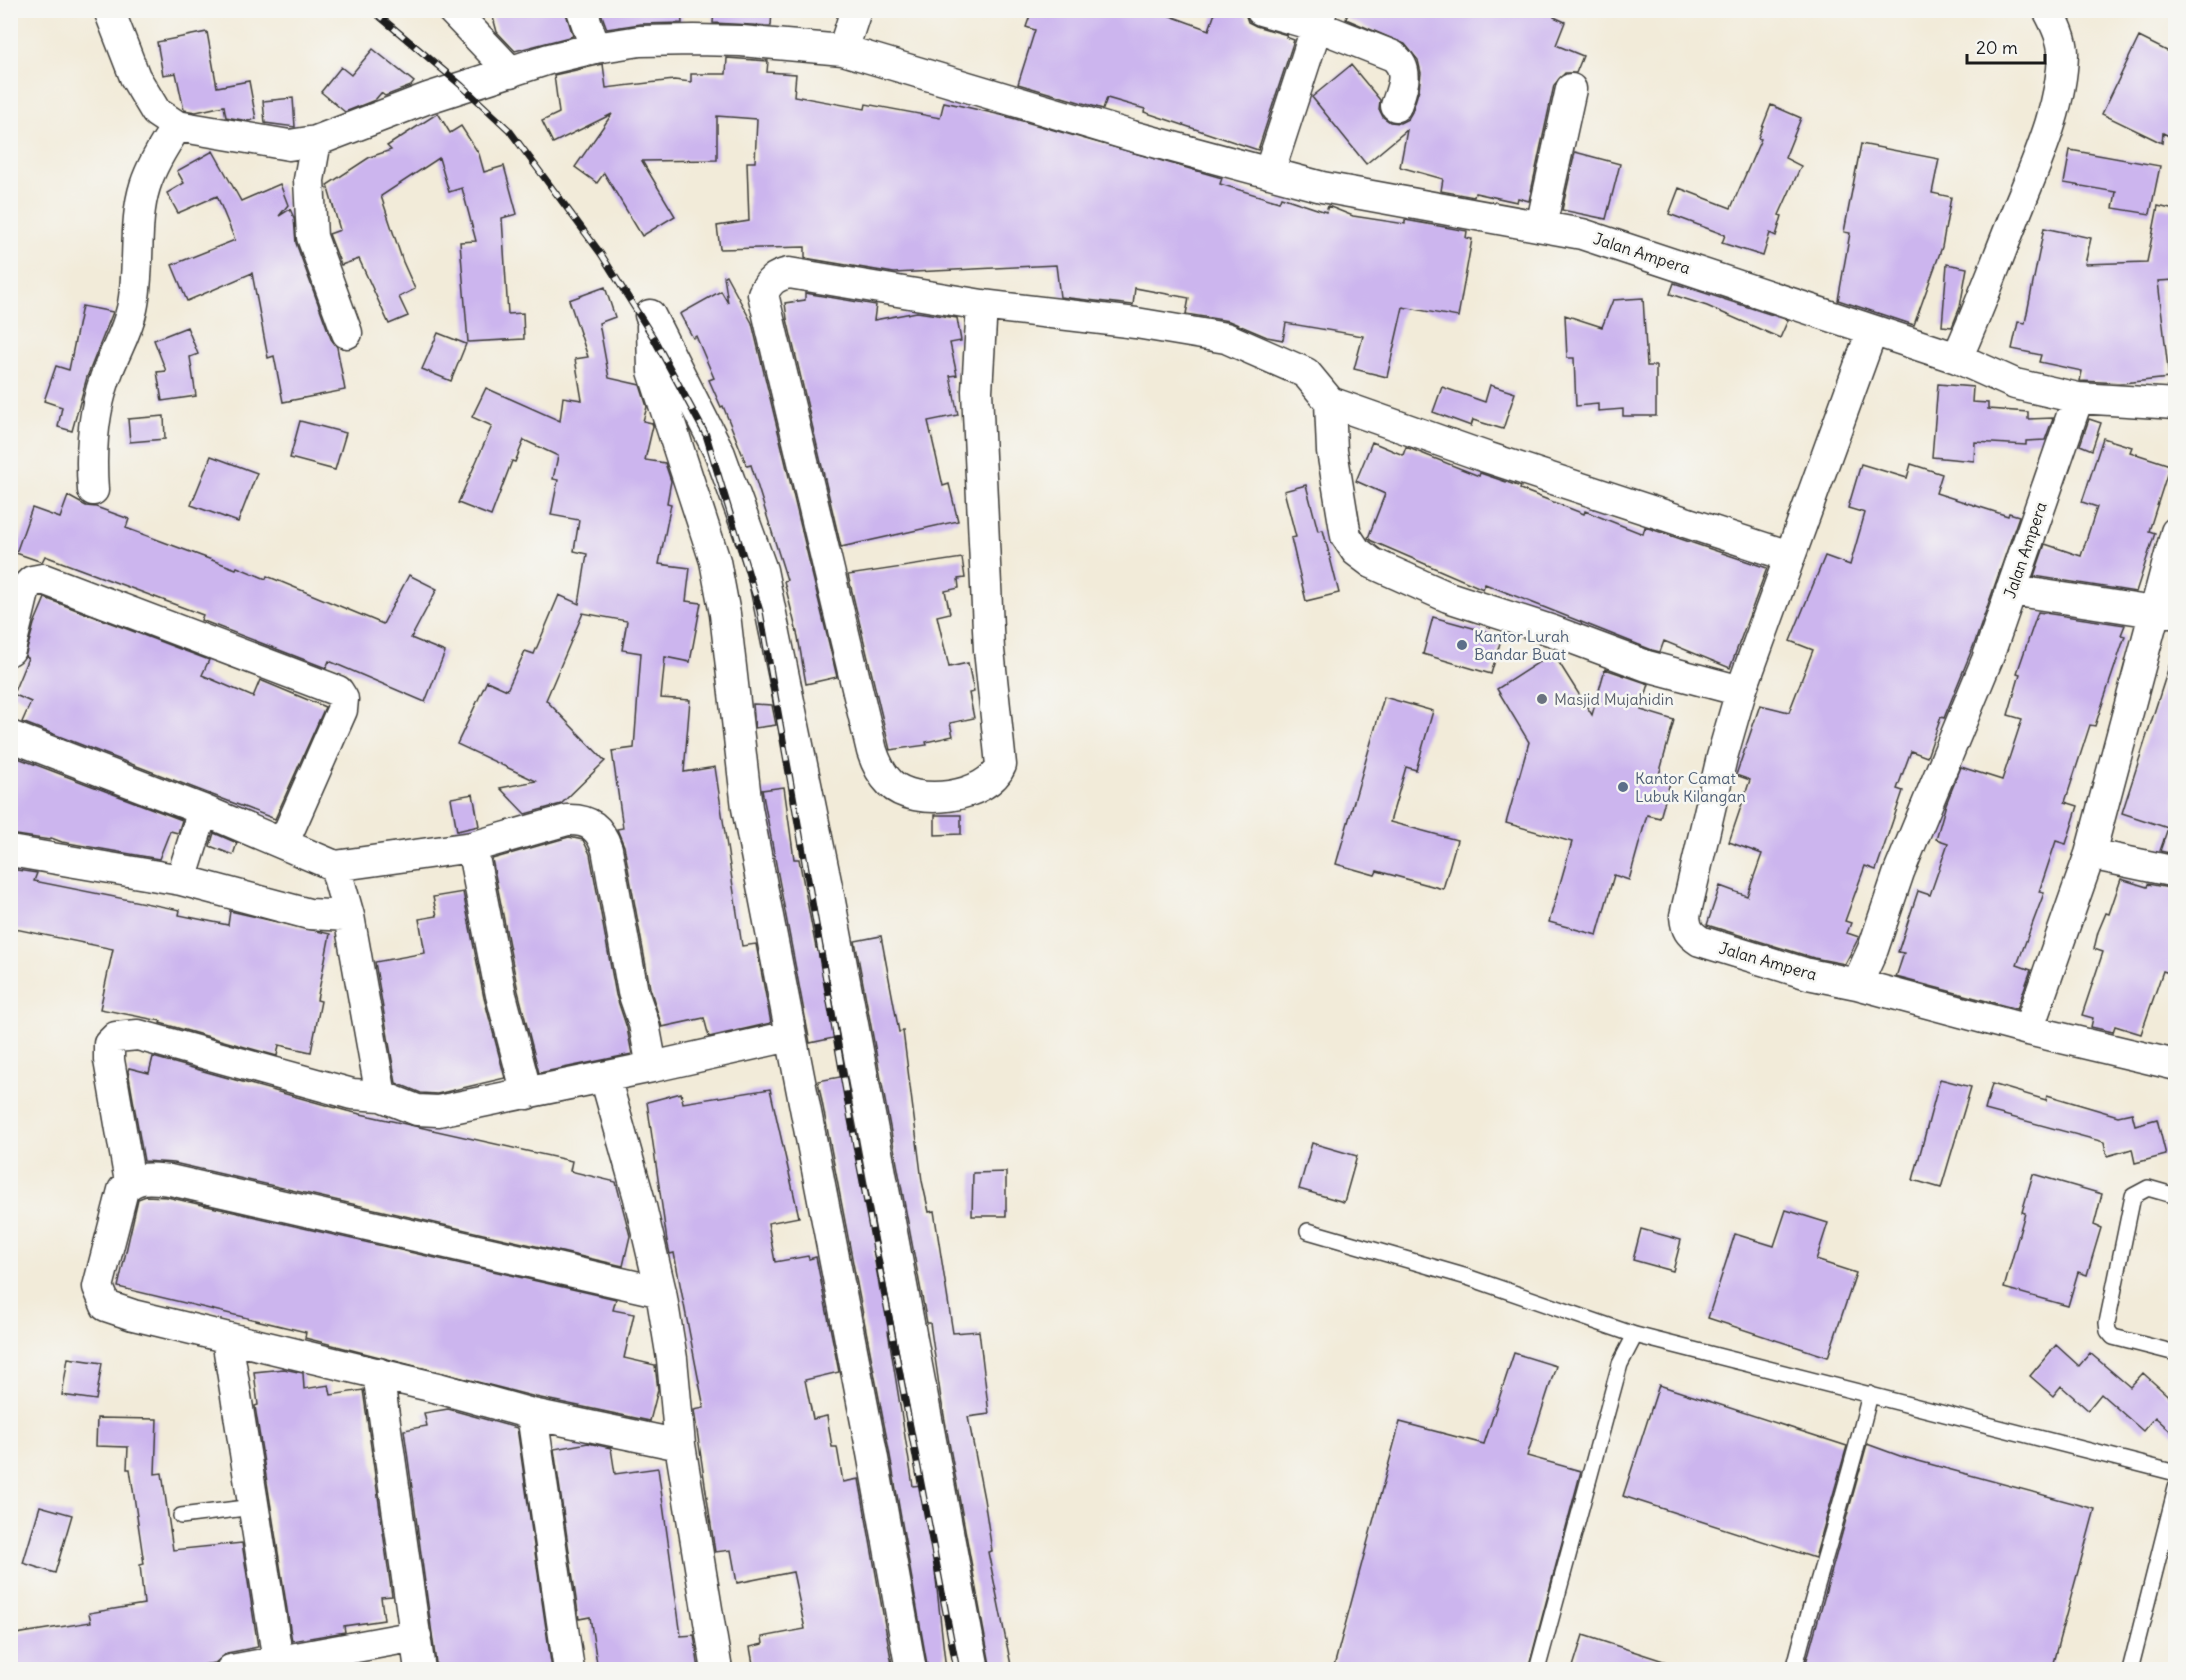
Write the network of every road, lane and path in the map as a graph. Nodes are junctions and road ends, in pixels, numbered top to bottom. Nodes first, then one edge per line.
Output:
1 (109, 10) edge
2 (452, 10) edge
3 (582, 10) edge
4 (856, 10) edge
5 (1261, 10) edge
6 (2048, 10) edge
7 (1320, 18) edge
8 (595, 48) junction
9 (843, 50) junction
10 (511, 72) junction
11 (1571, 89) dead end
12 (1396, 106) dead end
13 (177, 126) junction
14 (316, 141) junction
15 (1269, 173) junction
16 (1541, 226) junction
17 (982, 305) junction
18 (1872, 331) junction
19 (347, 333) dead end
20 (1957, 358) junction
21 (2078, 398) junction
22 (1330, 402) junction
23 (2175, 404) edge
24 (93, 490) dead end
25 (2175, 532) edge
26 (1788, 556) junction
27 (2011, 590) junction
28 (2165, 612) edge
29 (10, 650) edge
30 (1741, 691) junction
31 (10, 736) edge
32 (203, 810) junction
33 (283, 844) junction
34 (472, 847) junction
35 (10, 851) edge
36 (2090, 854) junction
37 (335, 866) junction
38 (2175, 872) edge
39 (181, 880) junction
40 (349, 916) junction
41 (1857, 984) junction
42 (2028, 1030) junction
43 (790, 1036) junction
44 (2175, 1065) edge
45 (652, 1067) junction
46 (605, 1077) junction
47 (527, 1094) junction
48 (381, 1096) junction
49 (130, 1182) junction
50 (2175, 1196) edge
51 (1308, 1231) dead end
52 (661, 1292) junction
53 (1635, 1335) junction
54 (227, 1339) junction
55 (2175, 1353) edge
56 (378, 1374) junction
57 (1870, 1394) junction
58 (532, 1414) junction
59 (680, 1445) junction
60 (2175, 1473) edge
61 (2175, 1488) edge
62 (253, 1507) junction
63 (181, 1516) dead end
64 (416, 1636) junction
65 (278, 1661) junction
66 (231, 1670) edge
67 (420, 1670) edge
68 (569, 1670) edge
69 (717, 1670) edge
70 (910, 1670) edge
71 (974, 1670) edge
72 (1537, 1670) edge
73 (1794, 1670) edge
74 (2130, 1670) edge

1 - 13 street
2 - 10 street
3 - 8 street
4 - 9 street
5 - 7 street
6 - 20 street
7 - 12 street
7 - 15 street
8 - 9 street, Jalan Ampera
8 - 10 street, Jalan Ampera
9 - 15 street, Jalan Ampera
10 - 14 street, Jalan Ampera
11 - 16 street
13 - 14 street, Jalan Ampera
13 - 24 street
14 - 19 street
15 - 16 street, Jalan Ampera
16 - 18 street, Jalan Ampera
17 - 17 street
17 - 22 street
18 - 20 street, Jalan Ampera
18 - 26 street, Jalan Ampera
20 - 21 street, Jalan Ampera
21 - 23 street, Jalan Ampera
21 - 27 street, Jalan Ampera
22 - 26 street
22 - 30 street
25 - 28 street
26 - 30 street, Jalan Ampera
27 - 28 street
27 - 41 street, Jalan Ampera
28 - 36 street
29 - 33 street
30 - 41 street, Jalan Ampera
31 - 32 street
32 - 33 street
32 - 39 street
33 - 37 street
34 - 37 street
34 - 45 street
34 - 47 street
35 - 39 street
36 - 38 street
36 - 42 street
37 - 40 street
39 - 40 street
40 - 48 street
41 - 42 street
42 - 44 street
43 - 45 street
43 - 70 street
43 - 71 street
45 - 46 street
46 - 47 street
46 - 52 street
47 - 48 street
48 - 49 street
49 - 52 street
49 - 54 street
50 - 55 lane
51 - 53 lane
52 - 59 street
53 - 57 lane
53 - 72 lane
54 - 56 street
54 - 62 street
56 - 58 street
56 - 64 street
57 - 60 lane
57 - 73 lane
58 - 59 street
58 - 68 street
59 - 69 street
61 - 74 lane
62 - 63 lane
62 - 65 street
64 - 65 street
64 - 67 street
65 - 66 street

